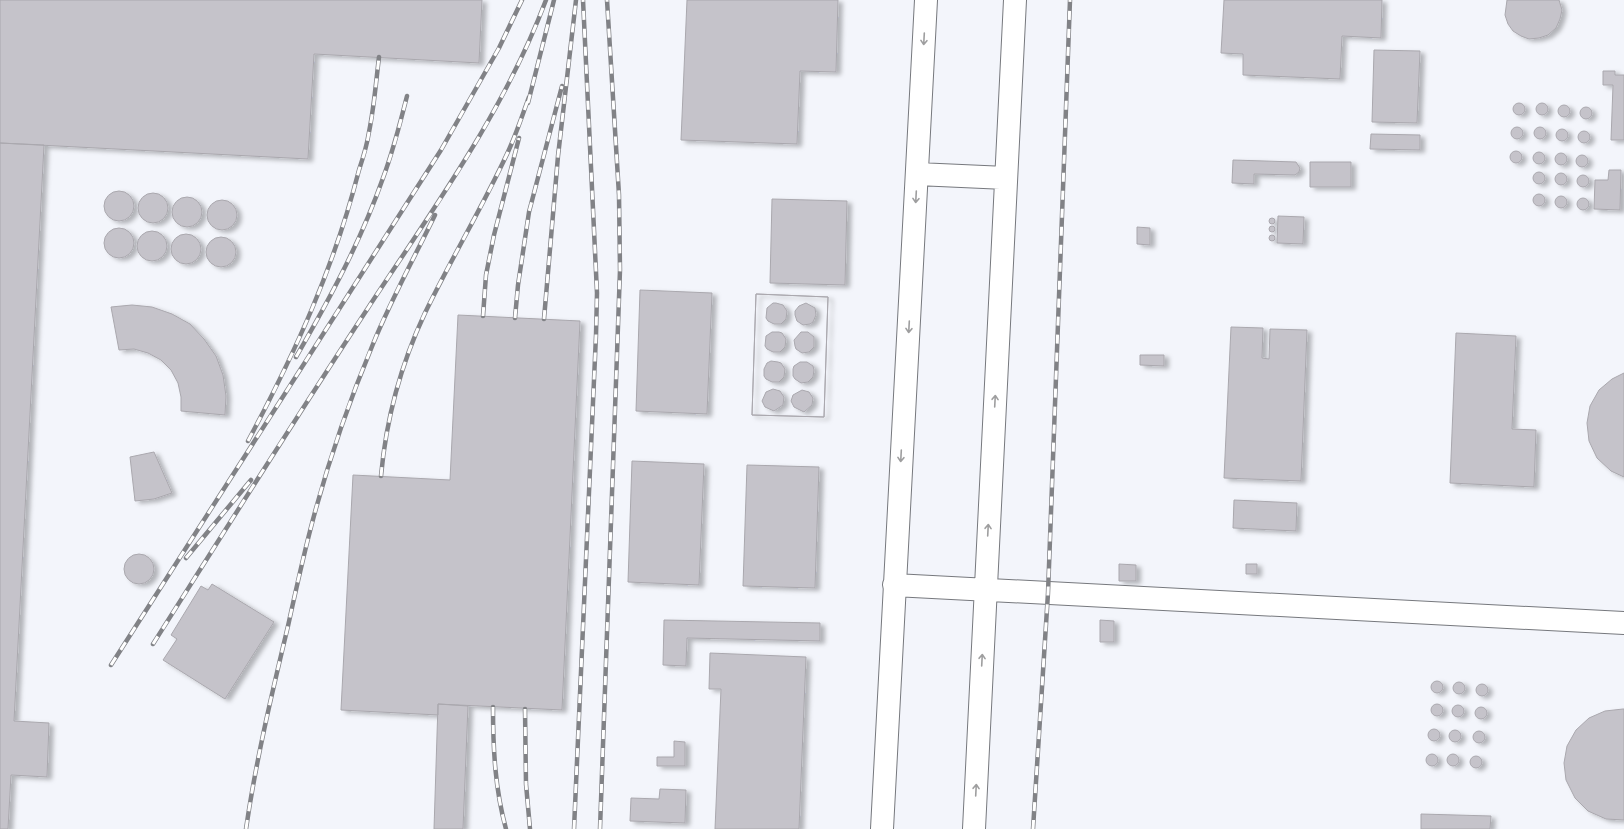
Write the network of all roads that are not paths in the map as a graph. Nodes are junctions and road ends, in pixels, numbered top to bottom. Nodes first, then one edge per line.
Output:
1 (926, 0) edge
2 (1015, 0) edge
3 (917, 174) junction
4 (1006, 178) junction
5 (894, 585) junction
6 (985, 590) junction
7 (1624, 623) edge
8 (882, 829) edge
9 (974, 829) edge

1 -> 3 lane
2 - 4 lane
3 - 4 lane
3 -> 5 lane
6 -> 4 lane
5 - 6 lane
5 - 8 lane
6 - 7 lane
9 -> 6 lane

